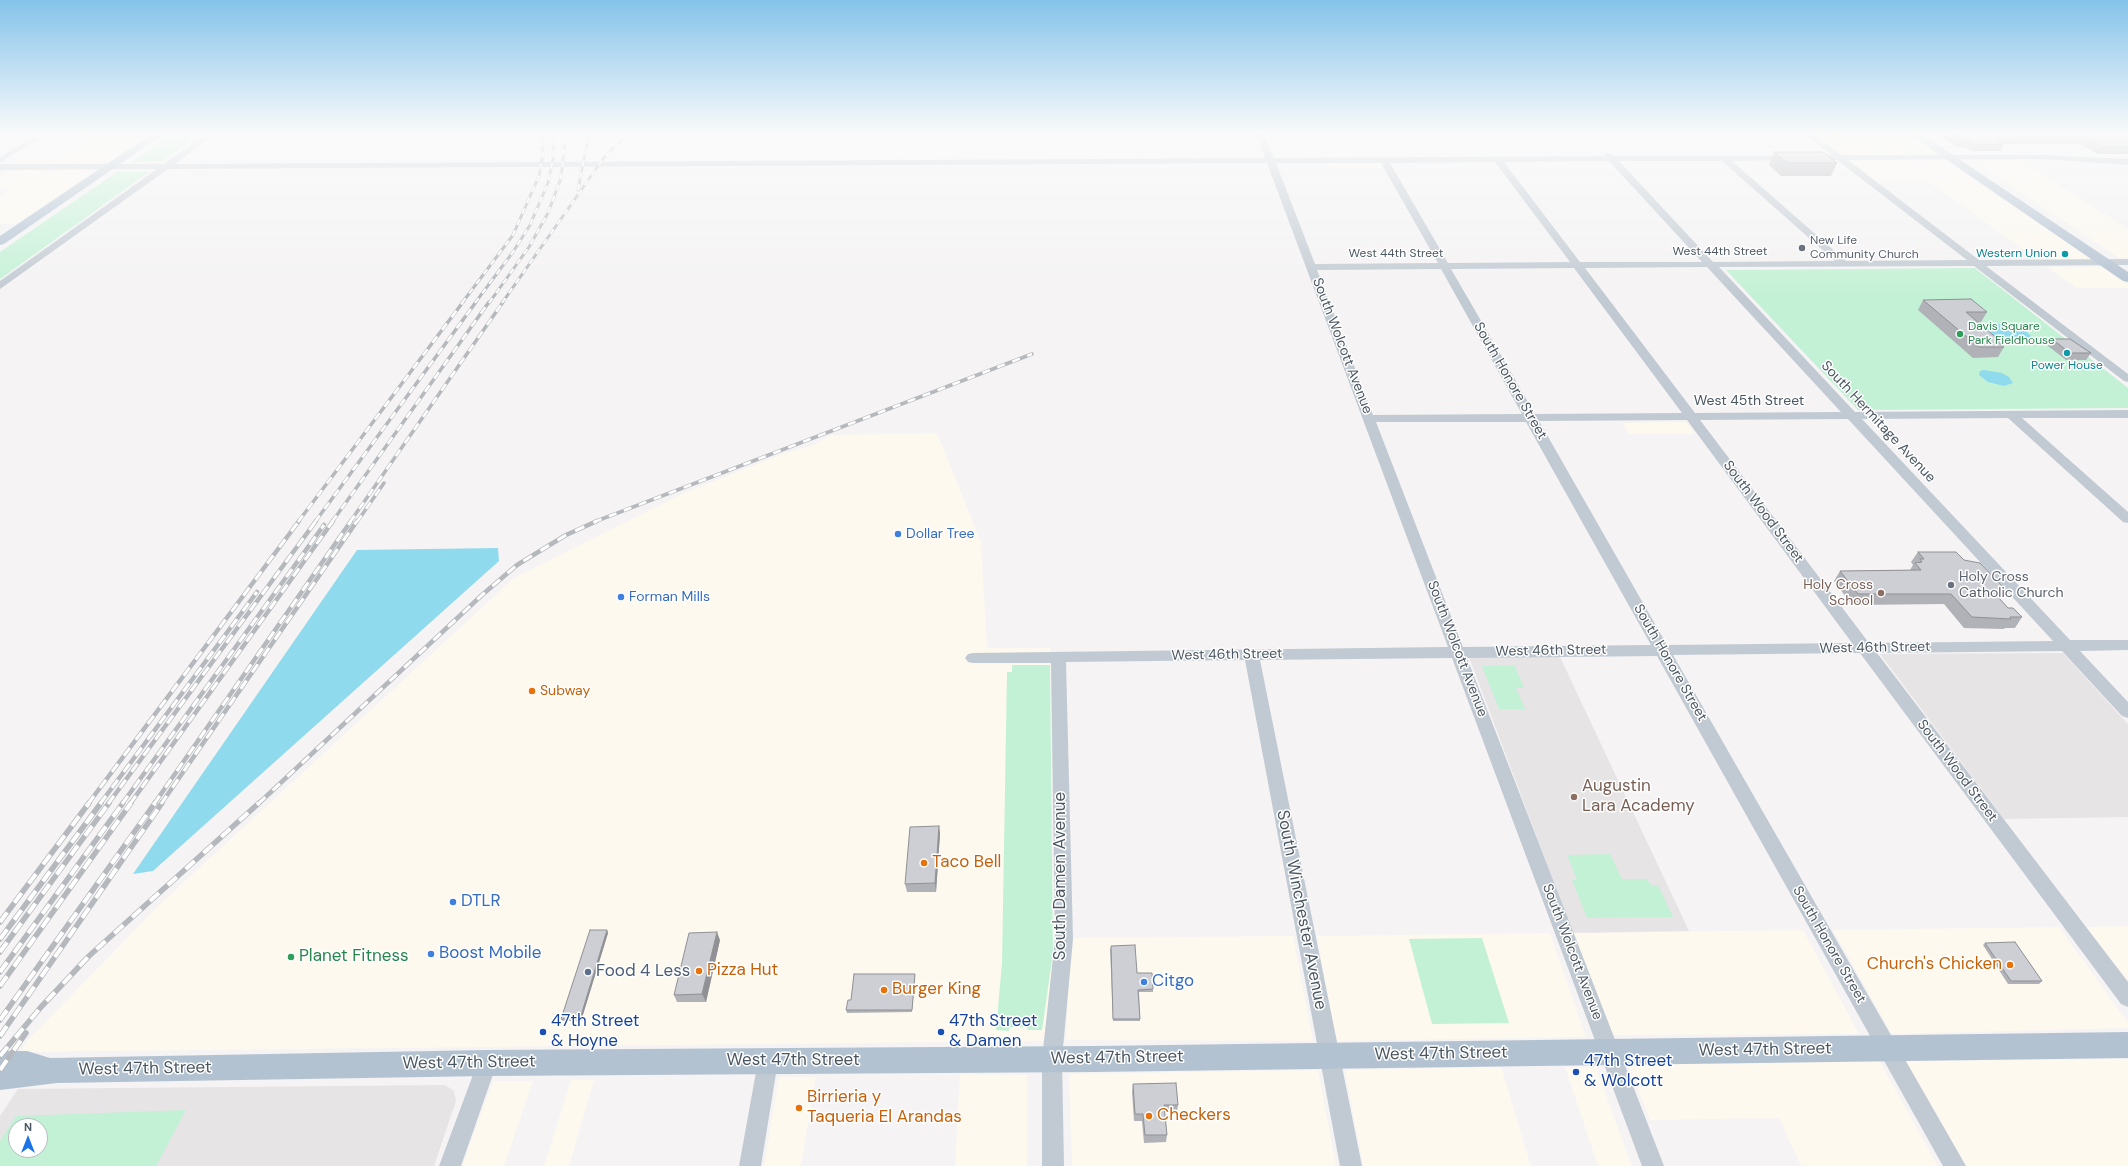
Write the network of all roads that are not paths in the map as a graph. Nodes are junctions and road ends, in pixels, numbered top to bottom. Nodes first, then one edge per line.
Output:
1 (79, 187) edge
2 (137, 187) edge
3 (1281, 187) edge
4 (1400, 187) edge
5 (1519, 187) edge
6 (1639, 187) edge
7 (1758, 187) edge
8 (1877, 187) edge
9 (1998, 187) edge
10 (2003, 187) edge
11 (0, 241) edge
12 (2104, 262) junction
13 (1976, 263) junction
14 (1844, 264) junction
15 (2124, 264) edge
16 (1711, 265) junction
17 (1444, 266) junction
18 (1578, 266) junction
19 (1312, 267) junction
20 (2128, 278) edge
21 (0, 286) edge
22 (2128, 380) edge
23 (2128, 414) edge
24 (2010, 415) junction
25 (1852, 416) junction
26 (1692, 417) junction
27 (1531, 418) junction
28 (1370, 419) junction
29 (2128, 519) edge
30 (2128, 645) edge
31 (2066, 646) junction
32 (1865, 648) junction
33 (1663, 650) junction
34 (1459, 652) junction
35 (1251, 655) junction
36 (1058, 657) junction
37 (973, 658) dead end
38 (2128, 712) edge
39 (2128, 998) edge
40 (2128, 1045) edge
41 (1888, 1048) junction
42 (1610, 1052) junction
43 (1329, 1056) junction
44 (1052, 1059) junction
45 (768, 1061) junction
46 (487, 1063) junction
47 (0, 1064) edge
48 (57, 1070) junction
49 (0, 1077) edge
50 (450, 1166) edge
51 (750, 1166) edge
52 (1053, 1166) edge
53 (1351, 1166) edge
54 (1653, 1166) edge
55 (1955, 1166) edge

1 - 11 main road
2 - 21 street
3 - 19 street, South Wolcott Avenue
4 - 17 street, South Honore Street
5 - 18 street, South Wood Street
6 - 16 street, South Hermitage Avenue
7 - 14 street
8 - 13 street
9 - 12 main road
10 - 15 main road
12 - 13 street, West 44th Street
12 - 15 street, West 44th Street
12 - 20 main road
13 - 14 street, West 44th Street
13 - 22 street
14 - 16 street, West 44th Street
16 - 18 street, West 44th Street
16 - 25 street, South Hermitage Avenue
17 - 18 street, West 44th Street
17 - 19 street, West 44th Street
17 - 27 street, South Honore Street
18 - 26 street, South Wood Street
19 - 28 street, South Wolcott Avenue
23 - 24 street, West 45th Street
24 - 25 street, West 45th Street
24 - 29 street
25 - 26 street, West 45th Street
25 - 31 street, South Hermitage Avenue
26 - 27 street, West 45th Street
26 - 32 street, South Wood Street
27 - 28 street, West 45th Street
27 - 33 street, South Honore Street
28 - 34 street, South Wolcott Avenue
30 - 31 street, West 46th Street
31 - 32 street, West 46th Street
31 - 38 street, South Hermitage Avenue
32 - 33 street, West 46th Street
32 - 39 street, South Wood Street
33 - 34 street, West 46th Street
33 - 41 street, South Honore Street
34 - 35 street, West 46th Street
34 - 42 street, South Wolcott Avenue
35 - 36 street, West 46th Street
35 - 43 street, South Winchester Avenue
36 - 37 street, West 46th Street
36 - 44 street, South Damen Avenue
40 - 41 main road, West 47th Street
41 - 42 main road, West 47th Street
41 - 55 street, South Honore Street
42 - 43 main road, West 47th Street
42 - 54 street, South Wolcott Avenue
43 - 44 main road, West 47th Street
43 - 53 street, South Winchester Avenue
44 - 45 main road, West 47th Street
44 - 52 street, South Damen Avenue
45 - 46 main road, West 47th Street
45 - 51 street
46 - 48 main road, West 47th Street
46 - 50 street
47 - 48 main road, West 47th Street
48 - 49 main road, West 47th Street

